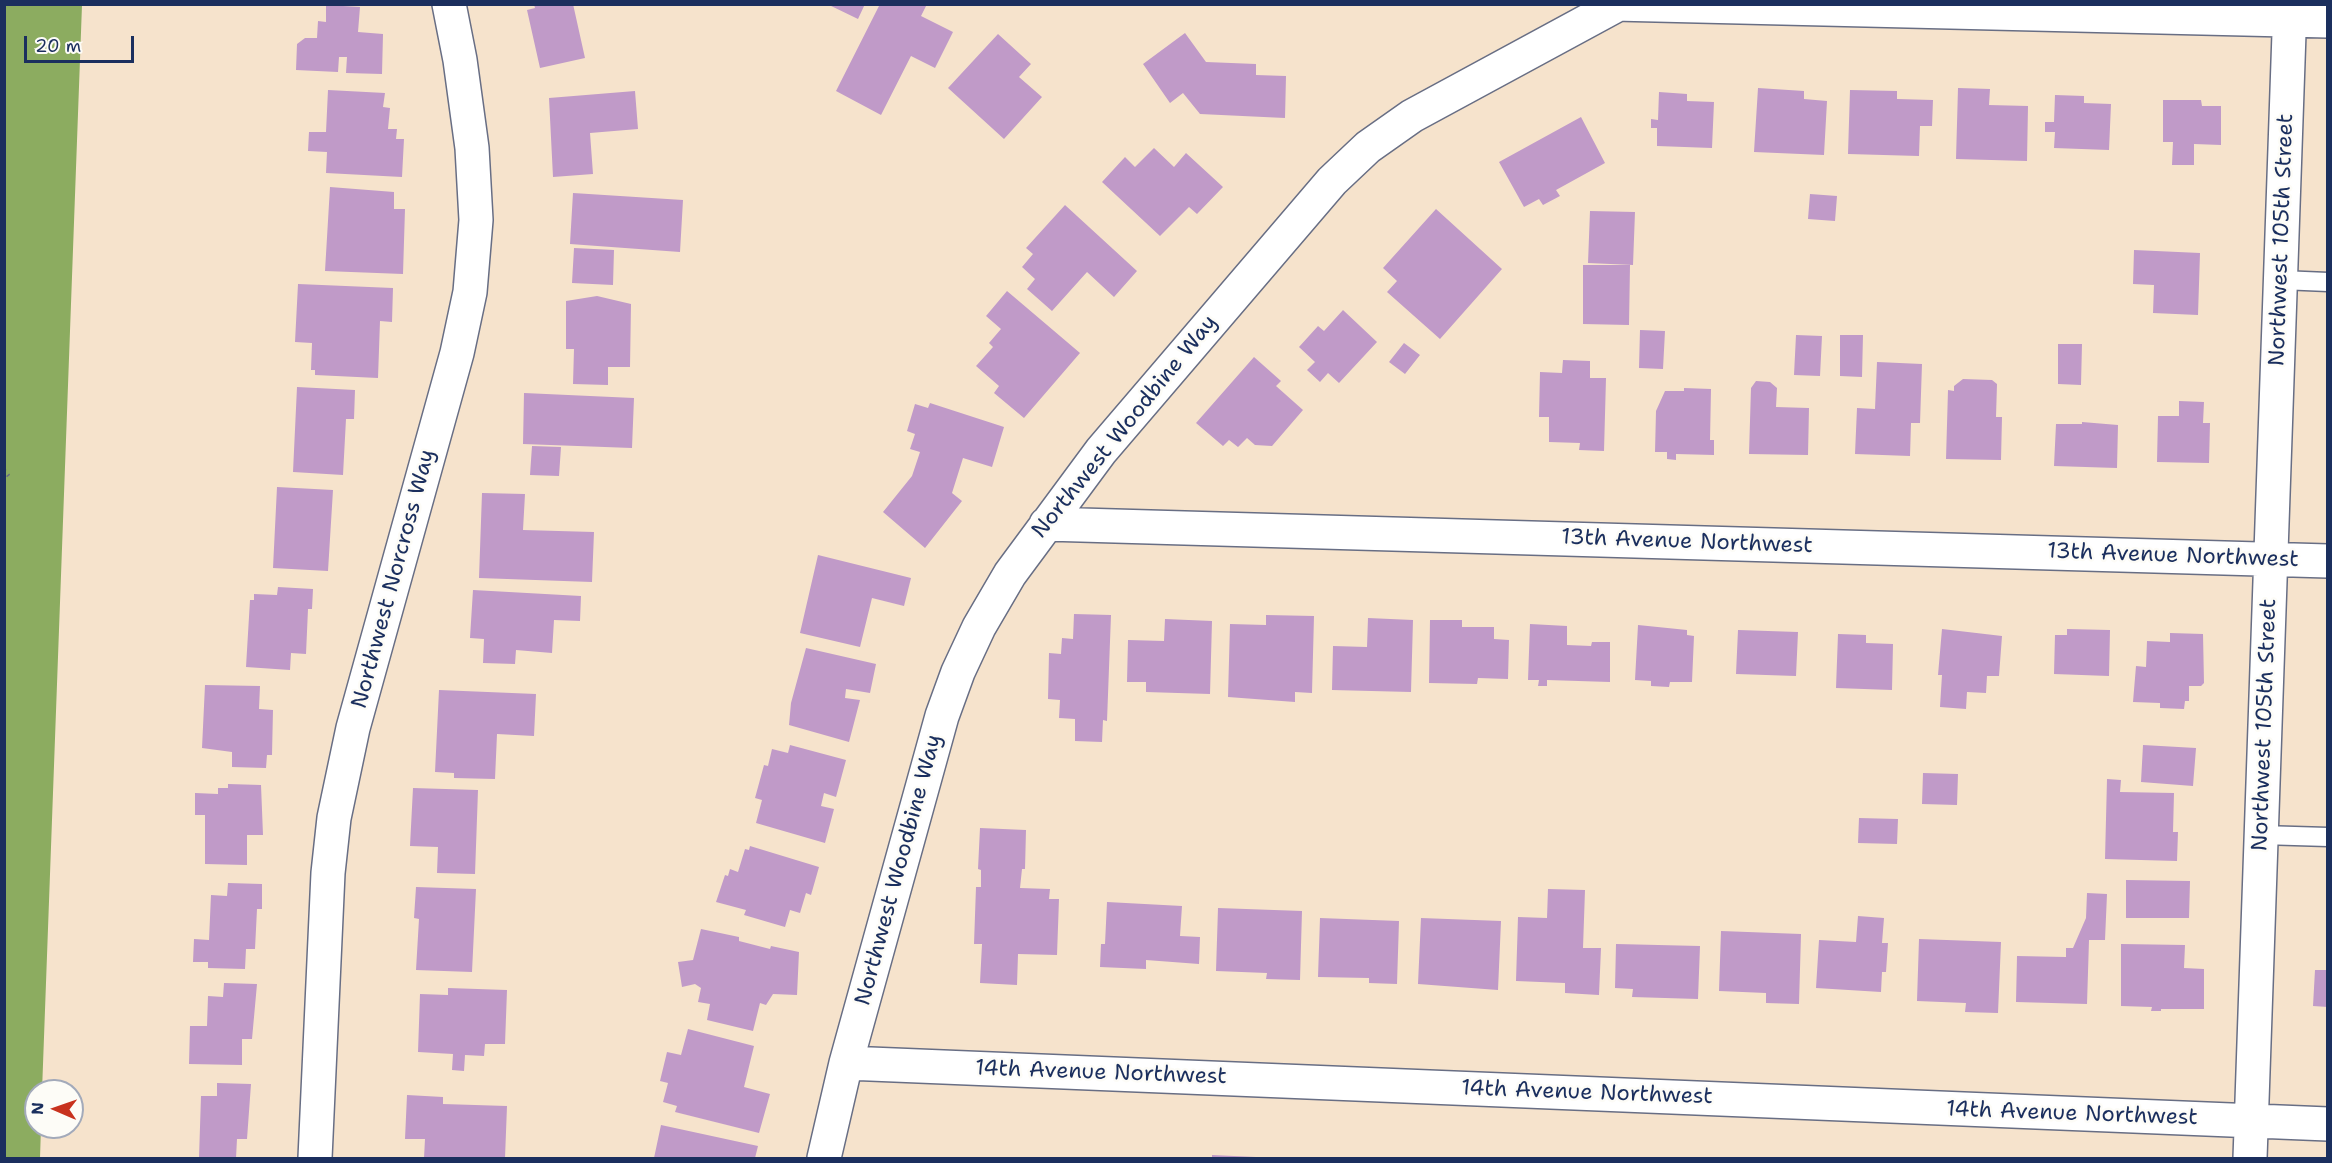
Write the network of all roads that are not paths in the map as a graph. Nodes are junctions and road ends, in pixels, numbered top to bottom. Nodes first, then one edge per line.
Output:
1 (449, 4) edge
2 (1616, 5) edge
3 (2290, 12) edge
4 (2328, 21) edge
5 (2281, 280) junction
6 (2328, 282) edge
7 (1046, 524) junction
8 (2271, 558) junction
9 (2328, 561) edge
10 (2261, 835) junction
11 (2328, 837) edge
12 (846, 1063) junction
13 (2251, 1121) junction
14 (2328, 1124) edge
15 (315, 1158) edge
16 (824, 1158) edge
17 (2250, 1158) edge

1 - 15 street, Northwest Norcross Way
2 - 3 street
2 - 7 street, Northwest Woodbine Way
3 - 4 street
3 - 5 street, Northwest 105th Street
5 - 6 lane
5 - 8 street, Northwest 105th Street
7 - 8 street, 13th Avenue Northwest
7 - 12 street, Northwest Woodbine Way
8 - 9 street, 13th Avenue Northwest
8 - 10 street, Northwest 105th Street
10 - 11 lane
10 - 13 street, Northwest 105th Street
12 - 13 street, 14th Avenue Northwest
12 - 16 street, Northwest Woodbine Way
13 - 14 street, 14th Avenue Northwest
13 - 17 street, Northwest 105th Street

